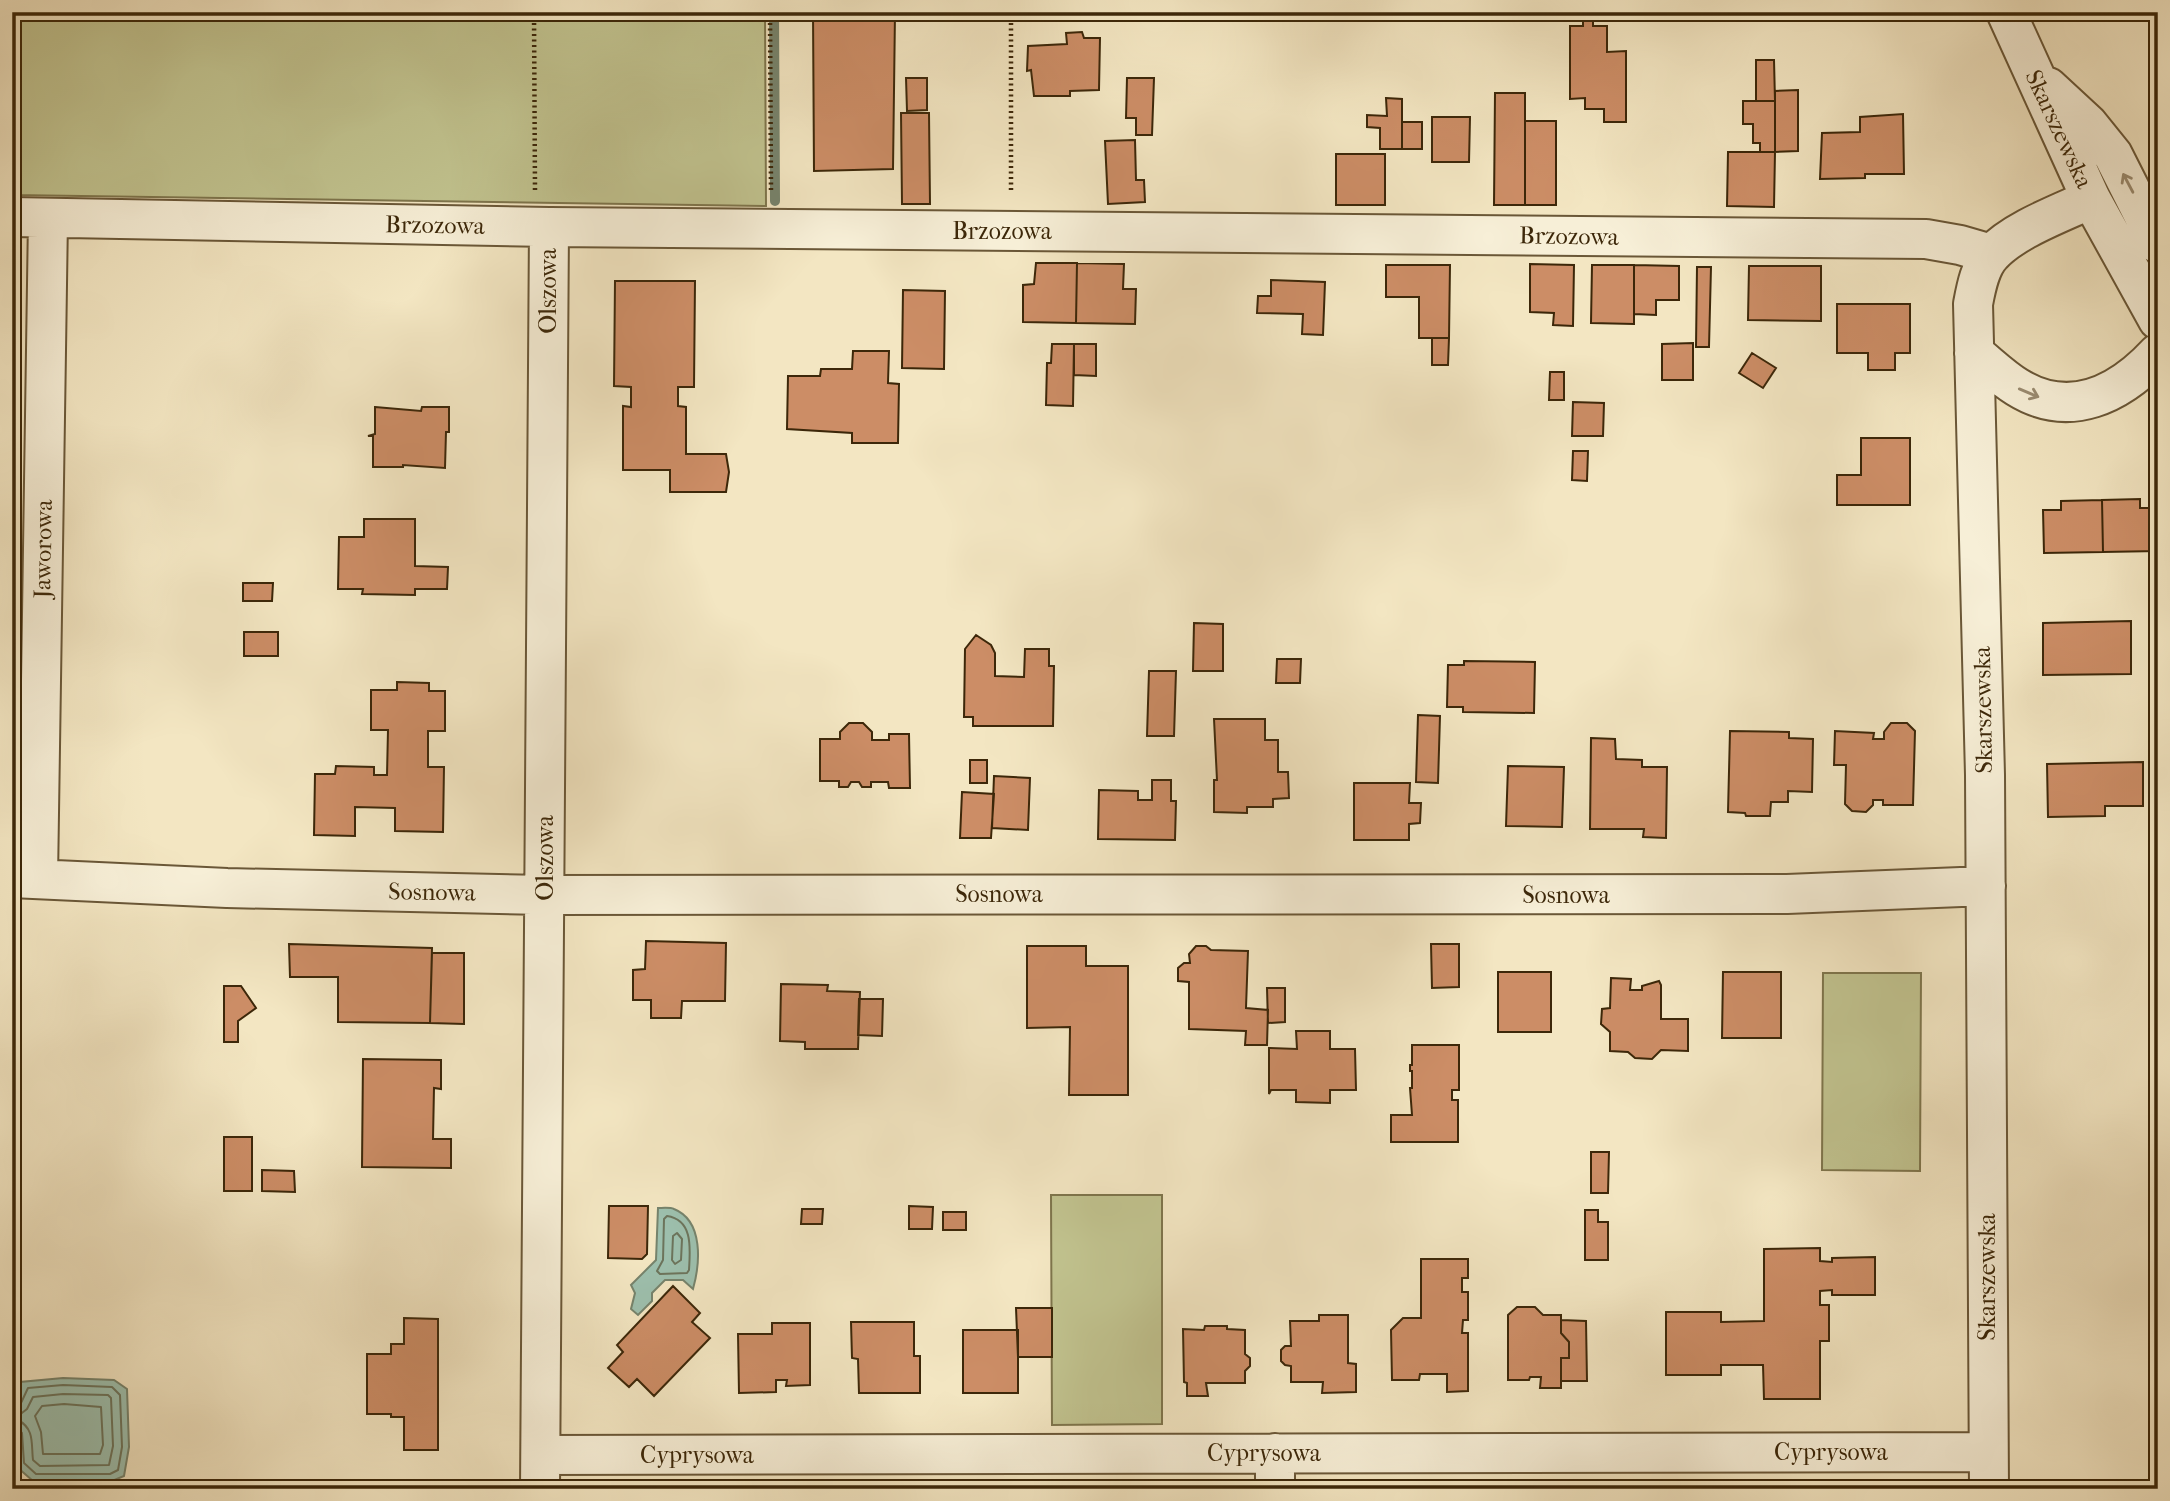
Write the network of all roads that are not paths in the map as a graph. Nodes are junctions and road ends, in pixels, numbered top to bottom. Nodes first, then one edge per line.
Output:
1 (2006, 12) edge
2 (2033, 74) junction
3 (2091, 199) junction
4 (542, 210) junction
5 (30, 218) edge
6 (2158, 244) edge
7 (1991, 254) junction
8 (2158, 320) edge
9 (1974, 353) junction
10 (2158, 353) edge
11 (25, 878) edge
12 (1986, 886) junction
13 (544, 895) junction
14 (1988, 1470) edge
15 (1275, 1471) edge
16 (541, 1472) edge

1 - 2 street, Skarszewska
2 - 3 street, Skarszewska
6 -> 2 street
3 - 7 street, Skarszewska
3 - 8 street
4 - 5 street, Brzozowa
4 - 7 street, Brzozowa
4 - 13 street, Olszowa
5 - 11 street, Jaworowa
7 - 9 street, Skarszewska
9 -> 10 street
9 - 12 street, Skarszewska
11 - 13 street, Sosnowa
12 - 13 street, Sosnowa
12 - 14 street, Skarszewska
13 - 16 street, Olszowa
14 - 15 street, Cyprysowa
15 - 16 street, Cyprysowa

